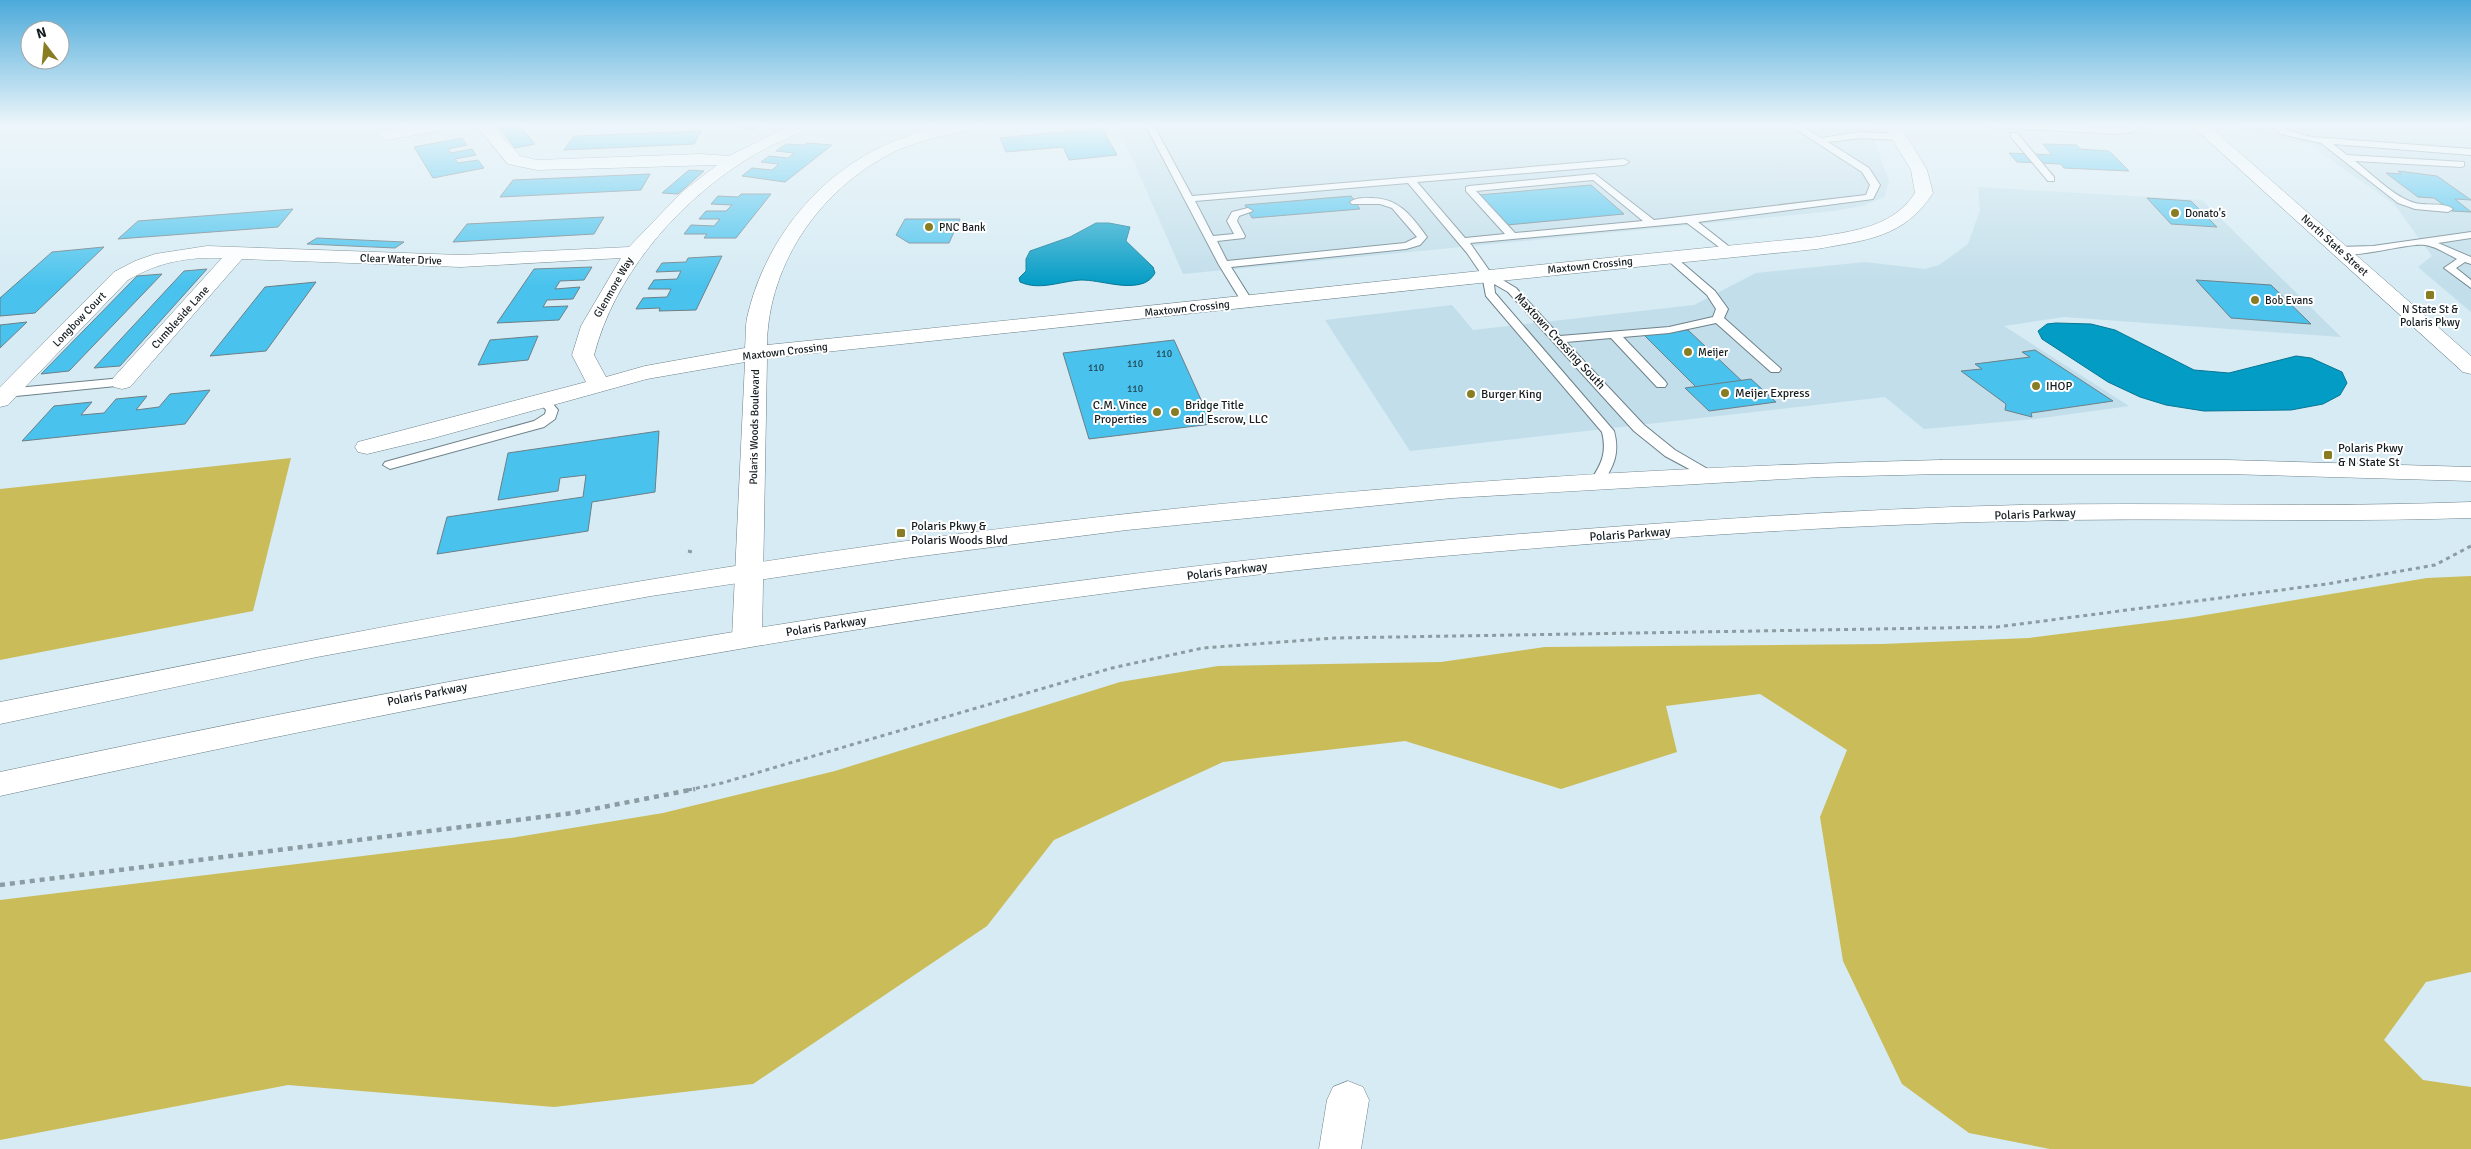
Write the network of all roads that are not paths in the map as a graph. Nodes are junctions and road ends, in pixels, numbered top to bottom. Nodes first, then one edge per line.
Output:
1 (710, 178) edge
2 (842, 178) edge
3 (1178, 178) edge
4 (1437, 178) edge
5 (1468, 178) edge
6 (1871, 178) edge
7 (1921, 178) edge
8 (2258, 178) edge
9 (2370, 178) edge
10 (1410, 180) junction
11 (1478, 188) junction
12 (1189, 199) junction
13 (1355, 202) dead end
14 (2448, 209) dead end
15 (1248, 212) dead end
16 (1689, 220) junction
17 (1651, 223) junction
18 (2471, 235) edge
19 (1512, 236) junction
20 (1210, 239) junction
21 (1461, 241) junction
22 (2427, 242) junction
23 (1727, 250) junction
24 (2339, 250) junction
25 (634, 252) junction
26 (237, 253) junction
27 (168, 255) joint
28 (1669, 257) junction
29 (2468, 260) edge
30 (1224, 264) junction
31 (1487, 275) junction
32 (2471, 285) edge
33 (1247, 302) junction
34 (1718, 319) junction
35 (1614, 335) junction
36 (1560, 339) junction
37 (756, 353) junction
38 (2471, 367) edge
39 (1775, 369) dead end
40 (122, 382) joint
41 (1661, 384) dead end
42 (599, 385) junction
43 (3, 396) edge
44 (544, 401) junction
45 (367, 448) dead end
46 (390, 465) dead end
47 (2471, 474) edge
48 (1711, 475) junction
49 (1597, 481) junction
50 (2471, 510) edge
51 (750, 573) junction
52 (747, 638) junction
53 (0, 713) edge
54 (0, 784) edge
55 (1348, 1100) dead end
56 (1340, 1149) edge

1 - 25 street, Glenmore Way
2 - 37 street, Polaris Woods Boulevard
3 - 12 lane
4 - 10 lane
5 - 11 lane
6 - 16 lane
7 - 23 street, Maxtown Crossing
8 - 24 street, North State Street
9 - 14 lane
10 - 12 lane
10 - 21 lane
11 - 17 lane
11 - 19 lane
12 - 20 lane
13 - 30 lane
15 - 20 lane
16 - 17 lane
16 - 23 lane
17 - 19 lane
18 - 22 lane
19 - 21 lane
20 - 30 lane
21 - 31 lane
22 - 24 lane
22 - 29 lane
23 - 28 street, Maxtown Crossing
24 - 38 street, North State Street
25 - 26 street, Clear Water Drive
25 - 42 street, Glenmore Way
26 - 27 street, Clear Water Drive
26 - 40 street, Cumbleside Lane
27 - 43 street, Longbow Court
28 - 31 street, Maxtown Crossing
28 - 34 lane
29 - 32 lane
30 - 33 lane
31 - 33 street, Maxtown Crossing
31 - 36 lane, Maxtown Crossing South
31 - 49 lane, Maxtown Crossing South
33 - 37 street, Maxtown Crossing
34 - 35 lane
34 - 39 lane
35 - 36 lane
35 - 41 lane
36 - 48 lane, Maxtown Crossing South
37 - 42 street, Maxtown Crossing
37 - 51 street, Polaris Woods Boulevard
40 - 43 lane
42 - 44 street, Maxtown Crossing
44 - 45 street, Maxtown Crossing
44 - 46 lane
47 - 48 street
48 - 49 street
49 - 51 street
50 - 52 street, Polaris Parkway
51 - 52 street, Polaris Woods Boulevard
51 - 53 street
52 - 54 street, Polaris Parkway
55 - 56 street

